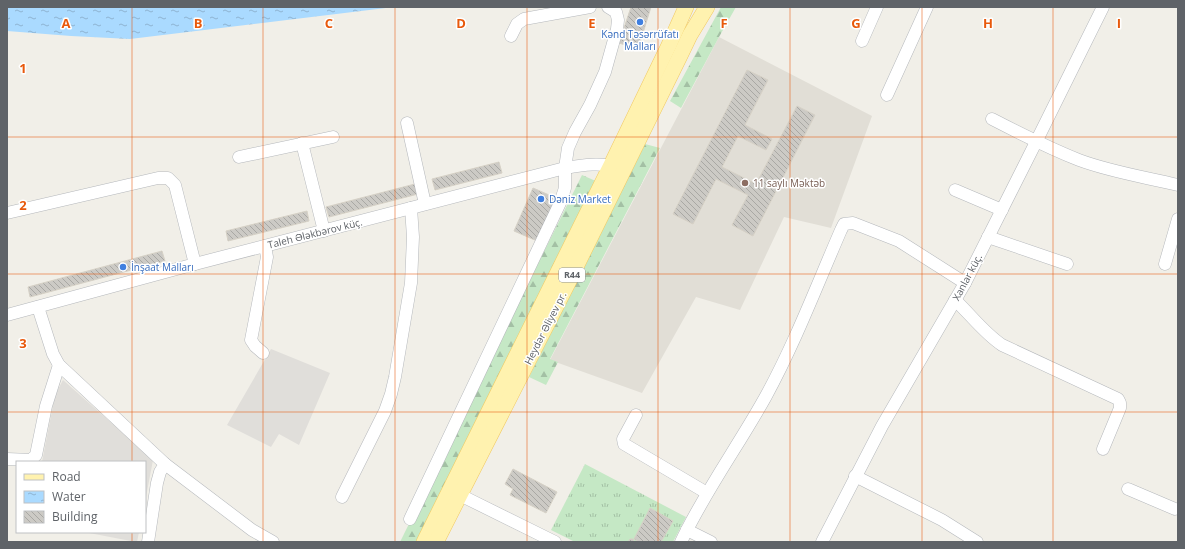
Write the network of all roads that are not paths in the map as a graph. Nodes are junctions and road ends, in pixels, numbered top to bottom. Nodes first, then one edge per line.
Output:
1 (590, 7) edge
2 (608, 7) edge
3 (686, 7) edge
4 (707, 7) edge
5 (877, 7) edge
6 (927, 7) edge
7 (1103, 7) edge
8 (511, 36) dead end
9 (862, 41) dead end
10 (887, 95) dead end
11 (992, 119) dead end
12 (406, 123) dead end
13 (333, 137) dead end
14 (1036, 142) junction
15 (302, 143) junction
16 (239, 157) dead end
17 (617, 167) junction
18 (565, 168) junction
19 (1178, 185) edge
20 (955, 190) dead end
21 (425, 204) junction
22 (410, 208) junction
23 (1002, 210) junction
24 (7, 213) edge
25 (1178, 219) edge
26 (324, 231) junction
27 (988, 237) junction
28 (265, 246) junction
29 (195, 264) junction
30 (1067, 264) dead end
31 (1165, 264) dead end
32 (965, 283) junction
33 (955, 300) junction
34 (38, 306) junction
35 (7, 315) edge
36 (263, 353) dead end
37 (59, 365) junction
38 (636, 415) dead end
39 (1102, 449) dead end
40 (7, 458) edge
41 (165, 464) junction
42 (855, 476) junction
43 (1128, 490) dead end
44 (707, 493) junction
45 (460, 495) junction
46 (342, 497) dead end
47 (1177, 509) edge
48 (410, 519) dead end
49 (687, 530) junction
50 (548, 540) edge
51 (148, 542) edge
52 (273, 542) edge
53 (424, 542) edge
54 (436, 542) edge
55 (681, 542) edge
56 (711, 542) edge
57 (822, 542) edge
58 (977, 542) edge

1 - 8 street
2 - 18 street
3 - 17 main road, Heydər Əliyev pr. / R44
4 - 17 main road, Heydər Əliyev pr. / R44
5 - 9 street
6 - 10 street
7 - 14 street, Xanlar küç.
11 - 14 street
12 - 21 street
13 - 15 street
14 - 19 street
14 - 23 street, Xanlar küç.
15 - 16 street
15 - 26 street
17 - 18 street, Taleh Ələkbərov küç.
17 - 45 main road, Heydər Əliyev pr. / R44
17 - 53 main road, Heydər Əliyev pr. / R44
18 - 21 street, Taleh Ələkbərov küç.
18 - 48 street
20 - 23 street
21 - 22 street, Taleh Ələkbərov küç.
22 - 26 street, Taleh Ələkbərov küç.
22 - 46 street
23 - 27 street, Xanlar küç.
24 - 29 street
25 - 31 street
26 - 28 street, Taleh Ələkbərov küç.
27 - 30 street
27 - 32 street, Xanlar küç.
28 - 29 street, Taleh Ələkbərov küç.
28 - 36 street
29 - 34 street, Taleh Ələkbərov küç.
32 - 33 street, Xanlar küç.
32 - 44 street
33 - 39 street
33 - 42 street, Xanlar küç.
34 - 35 street, Taleh Ələkbərov küç.
34 - 37 street
37 - 40 street
37 - 41 street
38 - 44 street
41 - 51 street
41 - 52 street
42 - 57 street, Xanlar küç.
42 - 58 street
43 - 47 street
44 - 49 street
45 - 50 street
45 - 54 main road, Heydər Əliyev pr. / R44
49 - 55 street
49 - 56 street

